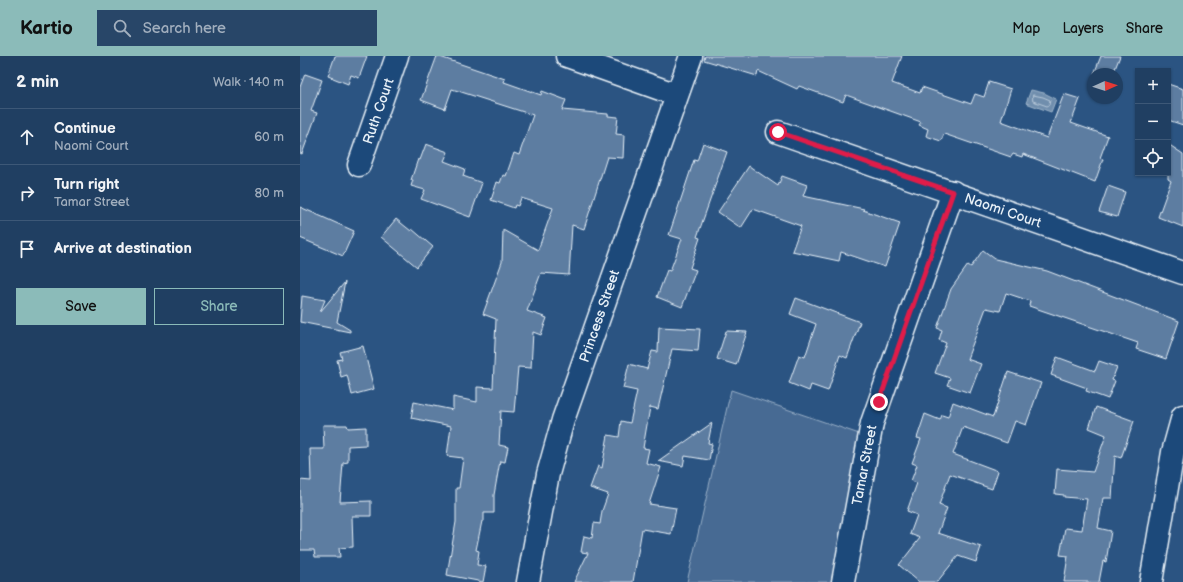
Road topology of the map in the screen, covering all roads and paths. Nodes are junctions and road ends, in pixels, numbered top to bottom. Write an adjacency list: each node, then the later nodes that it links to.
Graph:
1 (398, 56): 6 (street, Ruth Court)
2 (567, 56): 4 (street)
3 (691, 56): 4 (street, Princess Street)
4 (677, 94): 10 (street, Princess Street)
5 (778, 132): 7 (street, Naomi Court)
6 (359, 165)
7 (953, 192): 8 (street, Naomi Court); 11 (street, Tamar Street)
8 (1183, 273)
9 (1183, 416): 12 (street)
10 (528, 582)
11 (843, 582)
12 (1151, 582)

